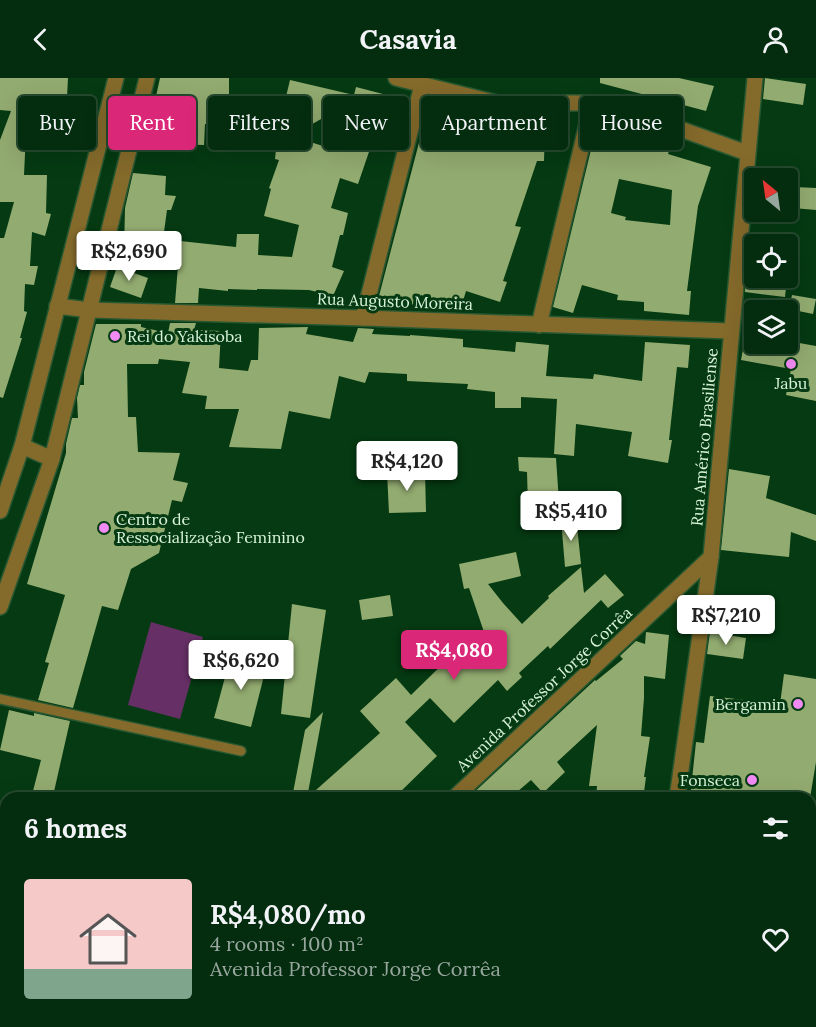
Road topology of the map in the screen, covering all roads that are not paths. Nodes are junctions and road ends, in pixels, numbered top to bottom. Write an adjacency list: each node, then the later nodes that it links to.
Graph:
1 (116, 78): 10 (street)
2 (147, 78): 11 (street)
3 (396, 78): 5 (street)
4 (755, 78): 9 (street, Rua Américo Brasiliense)
5 (422, 85): 6 (street); 12 (street)
6 (580, 103)
7 (683, 130): 9 (street)
8 (581, 150): 13 (street)
9 (747, 153): 14 (street, Rua Américo Brasiliense)
10 (57, 306): 11 (street, Rua Augusto Moreira); 15 (street)
11 (89, 310): 12 (street, Rua Augusto Moreira); 16 (street)
12 (363, 318): 13 (street, Rua Augusto Moreira)
13 (538, 325): 14 (street, Rua Augusto Moreira)
14 (731, 331): 18 (street, Rua Américo Brasiliense)
15 (22, 446): 16 (street); 17 (street)
16 (52, 459): 19 (street)
17 (0, 511)
18 (711, 557): 22 (street, Avenida Professor Jorge Corrêa); 23 (street, Rua Américo Brasiliense)
19 (0, 607)
20 (0, 699): 21 (lane)
21 (241, 751)
22 (460, 792)
23 (678, 792)

